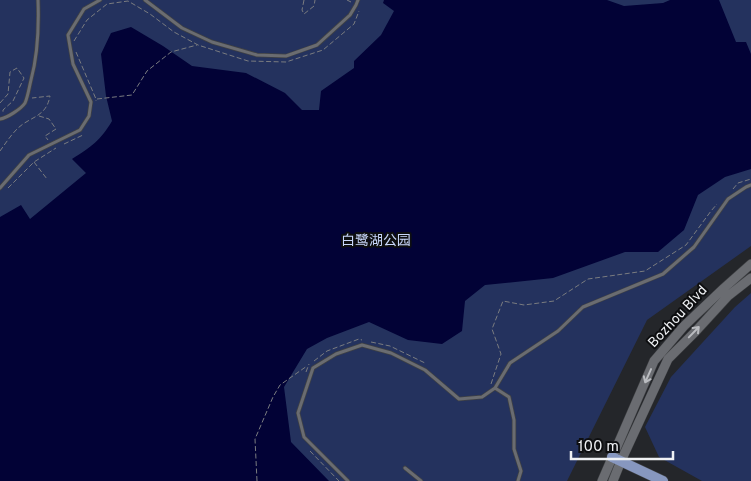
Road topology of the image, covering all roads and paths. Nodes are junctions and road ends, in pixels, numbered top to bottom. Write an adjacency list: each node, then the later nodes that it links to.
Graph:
1 (38, 0): 11 (lane)
2 (100, 0): 18 (lane)
3 (145, 0): 6 (lane)
4 (304, 0): 5 (path)
5 (315, 0)
6 (358, 0)
7 (360, 8): 9 (path)
8 (73, 43): 9 (path)
9 (198, 45): 12 (path)
10 (76, 51): 12 (path)
11 (26, 98): 15 (path); 16 (lane)
12 (96, 99): 14 (path)
13 (0, 104): 16 (path)
14 (94, 109)
15 (38, 116): 18 (path); 19 (path)
16 (1, 119)
17 (83, 135): 20 (path)
18 (50, 145): 24 (lane)
19 (0, 151)
20 (34, 162): 22 (path); 25 (path)
21 (751, 178): 26 (path)
22 (47, 179)
23 (751, 185): 33 (lane)
24 (0, 188)
25 (7, 189)
26 (731, 190)
27 (718, 204): 34 (path)
28 (751, 264): 36 (main road, Bozhou Blvd, one-way to 36)
29 (751, 278): 36 (main road, Bozhou Blvd, one-way to 29)
30 (424, 363): 31 (path)
31 (308, 366): 32 (path); 38 (path)
32 (305, 374)
33 (495, 388): 40 (lane); 42 (lane)
34 (489, 389)
35 (306, 446): 39 (path)
36 (616, 459): 43 (main road, Bozhou Blvd); 44 (main road, Bozhou Blvd); 45 (main road)
37 (405, 468): 41 (lane)
38 (258, 481)
39 (339, 481)
40 (348, 481)
41 (421, 481)
42 (518, 481)
43 (602, 481)
44 (613, 481)
45 (663, 481)

